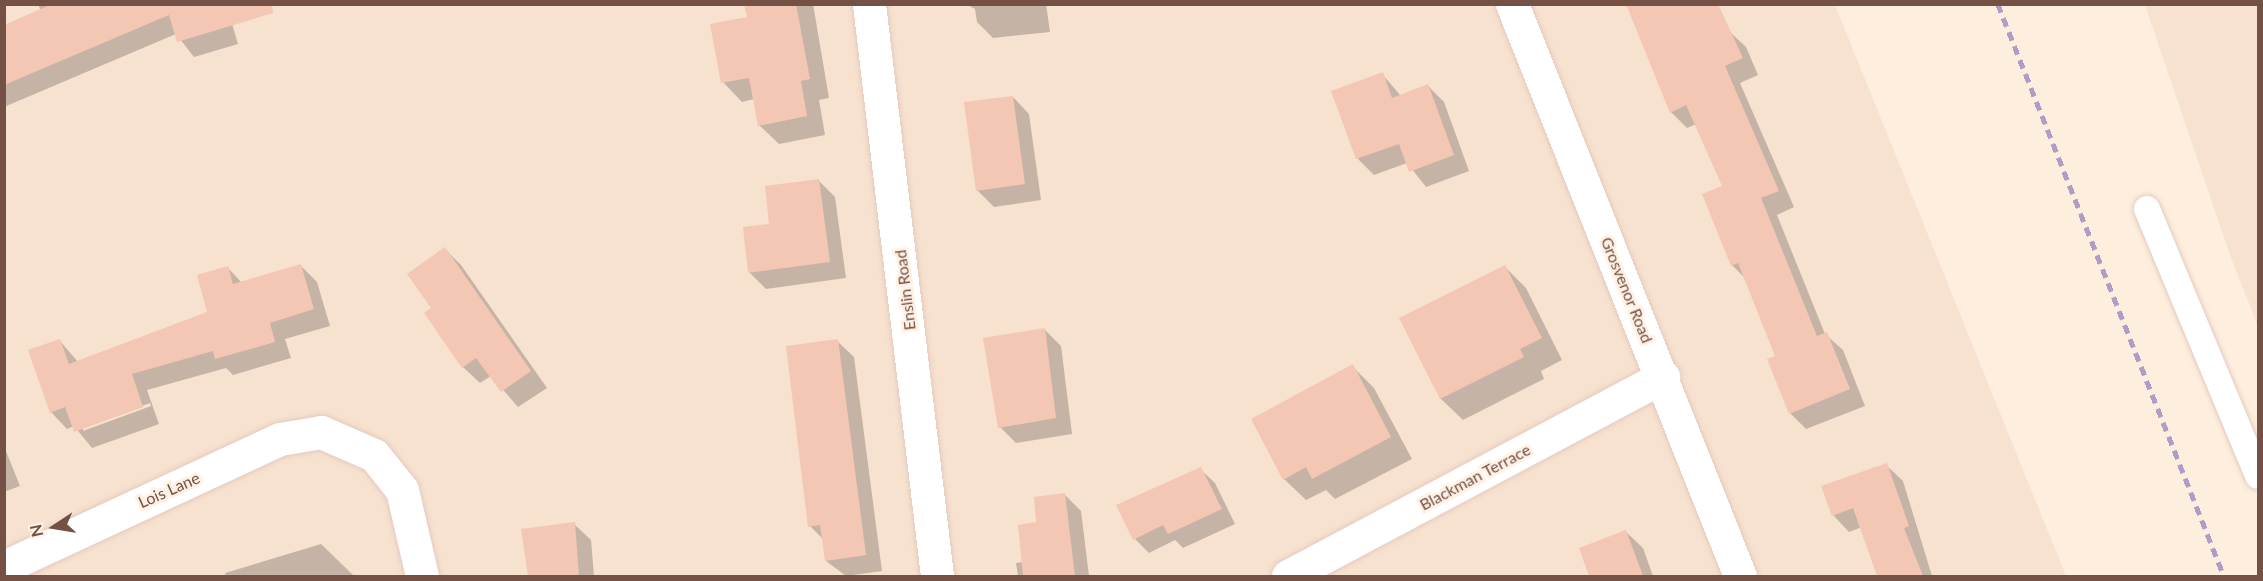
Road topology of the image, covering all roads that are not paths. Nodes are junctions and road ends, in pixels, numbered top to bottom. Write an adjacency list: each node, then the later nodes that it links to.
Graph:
1 (869, 4): 8 (street, Enslin Road)
2 (1512, 4): 4 (street, Grosvenor Road)
3 (2147, 209): 5 (lane)
4 (1663, 377): 9 (street, Blackman Terrace); 10 (street, Grosvenor Road)
5 (2259, 476)
6 (4, 567): 7 (street, Lois Lane)
7 (422, 576)
8 (937, 576)
9 (1288, 576)
10 (1740, 576)

